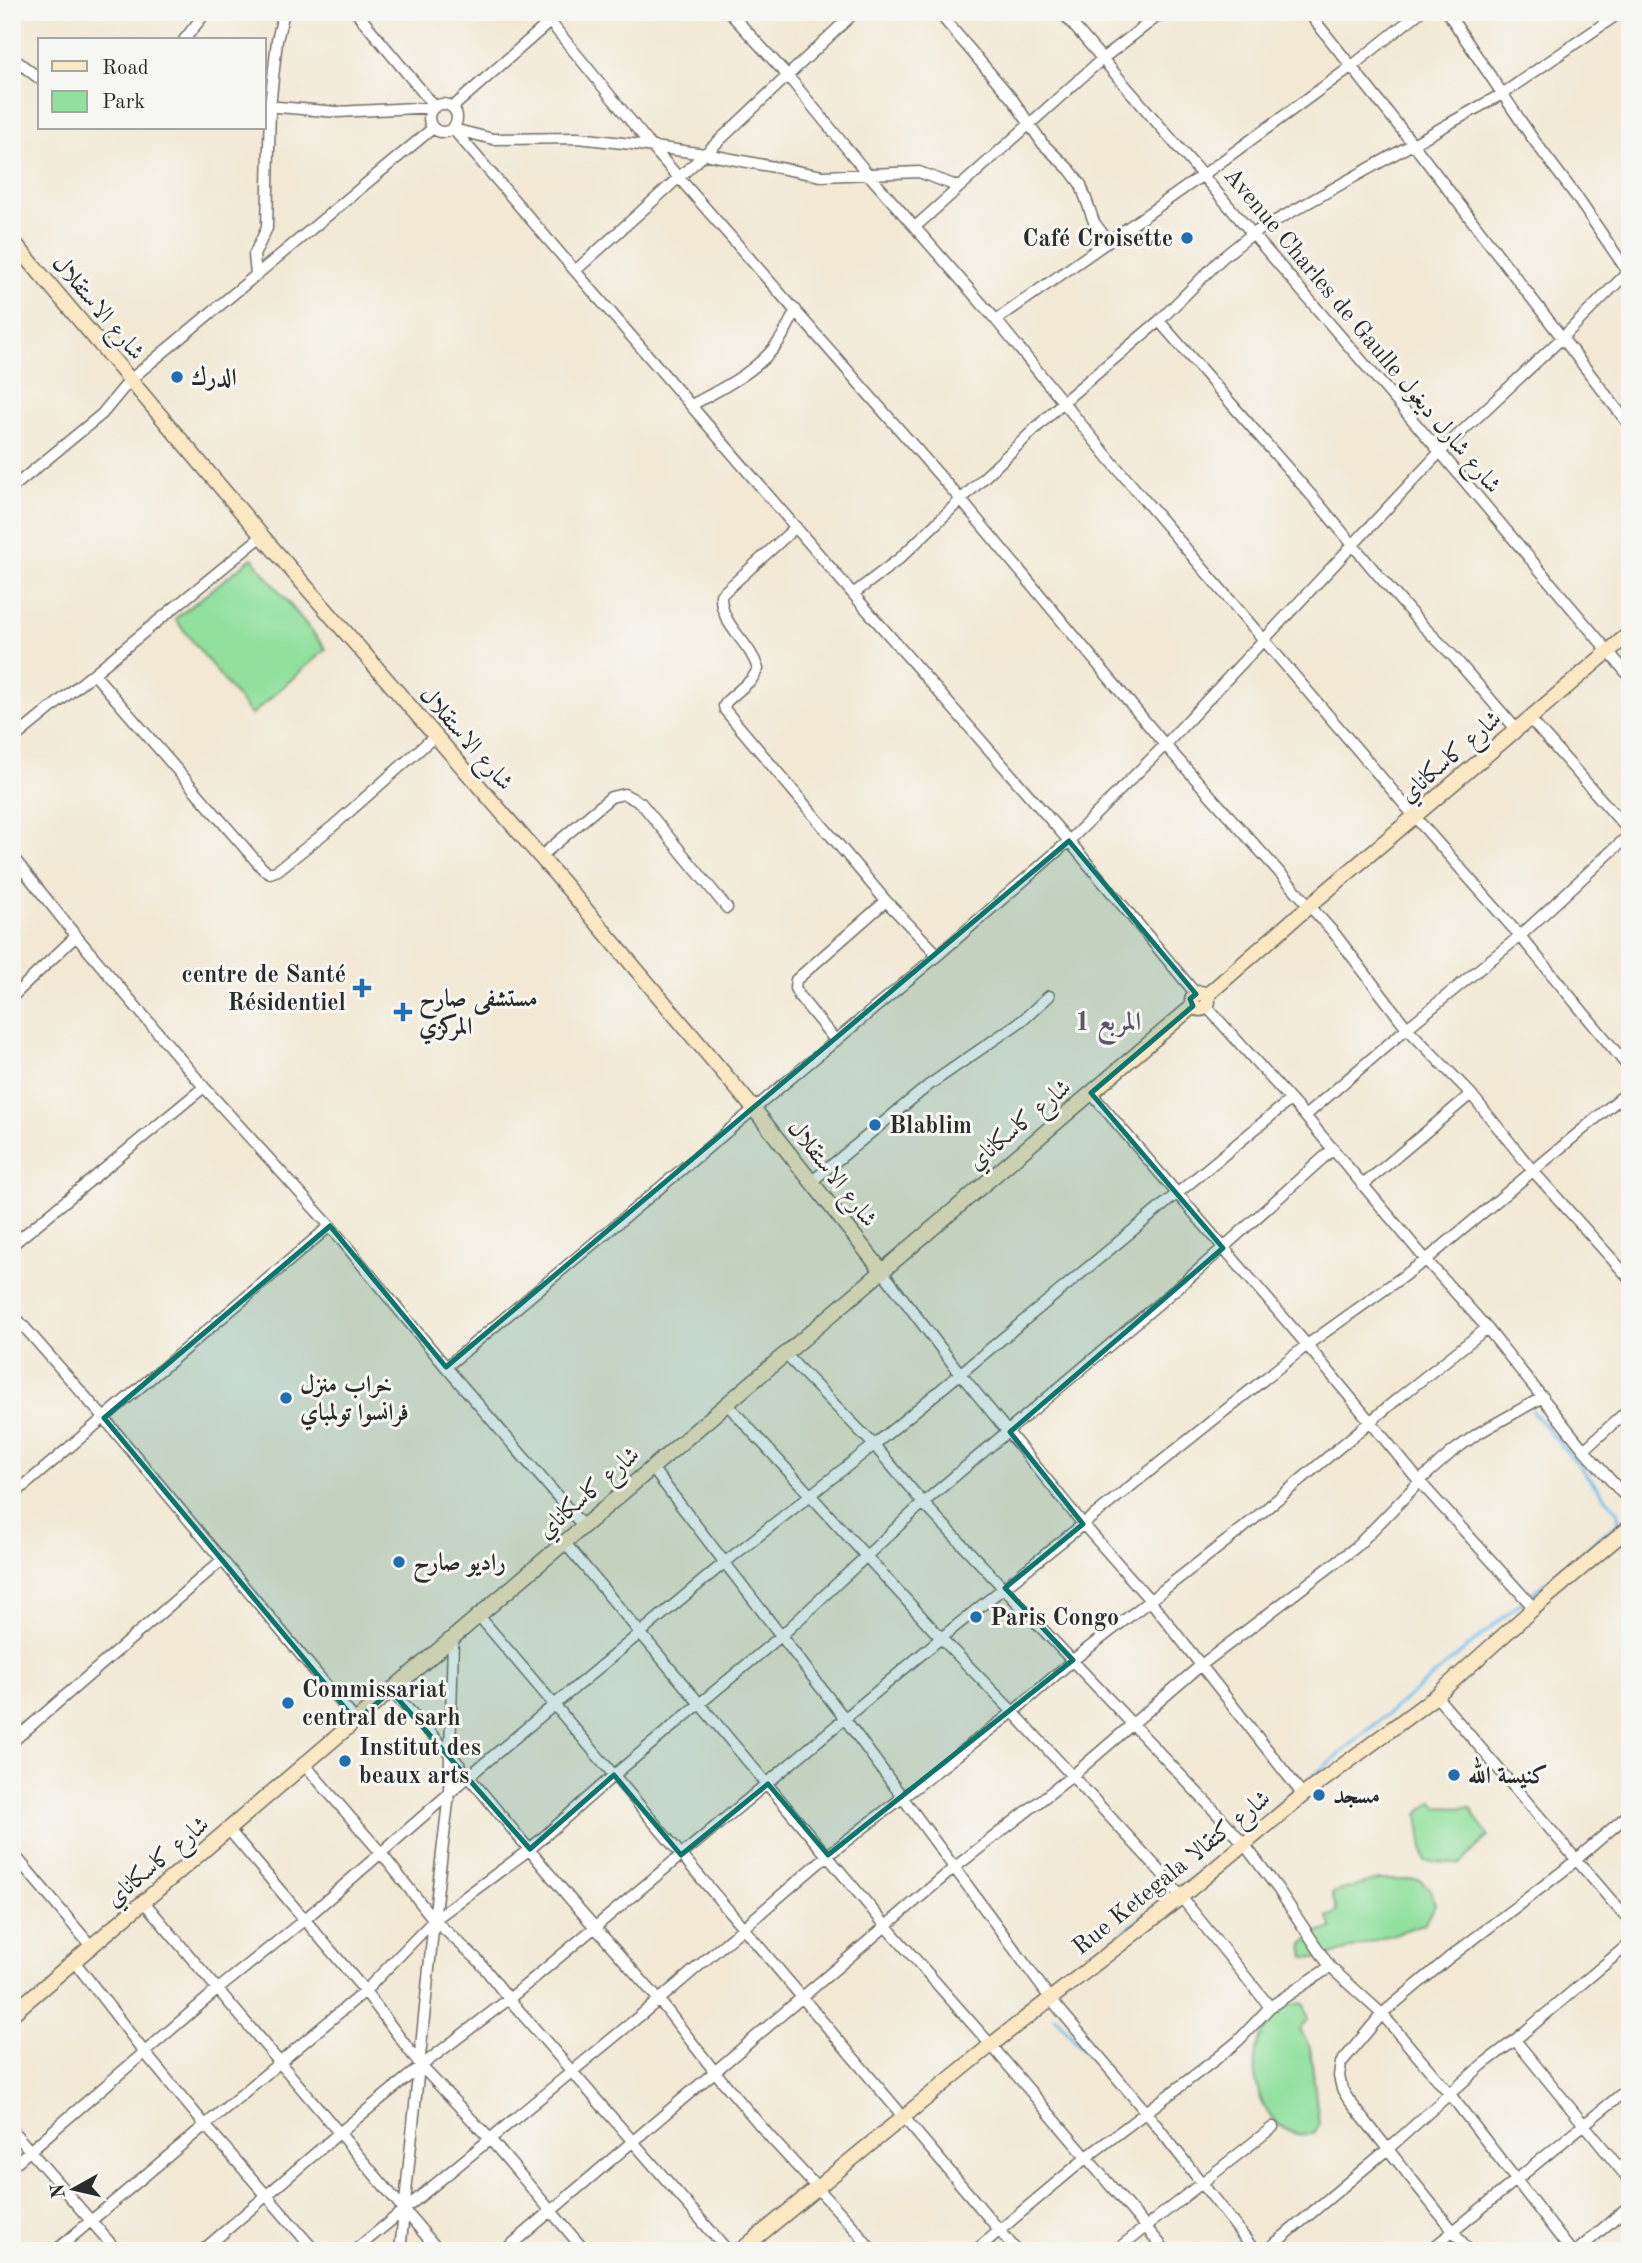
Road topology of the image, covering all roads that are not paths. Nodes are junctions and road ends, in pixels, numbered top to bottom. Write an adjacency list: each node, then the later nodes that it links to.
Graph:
1 (206, 12): 16 (street)
2 (284, 12): 23 (street)
3 (356, 12): 24 (street)
4 (542, 12): 15 (street)
5 (561, 12): 15 (street)
6 (729, 12): 20 (street)
7 (855, 12): 20 (street)
8 (938, 12): 26 (street)
9 (1062, 12): 17 (street, Avenue Charles de Gaulle شارع شارل ديغول)
10 (1163, 12): 17 (street)
11 (1308, 12): 19 (street)
12 (1420, 12): 19 (street)
13 (1447, 12): 22 (street)
14 (1621, 12): 22 (street)
15 (550, 22): 25 (street); 30 (street)
16 (186, 38)
17 (1102, 59): 26 (street); 33 (street, Avenue Charles de Gaulle شارع شارل ديغول)
18 (12, 61): 21 (street)
19 (1352, 66): 29 (street); 33 (street)
20 (787, 75): 31 (street); 32 (street)
21 (38, 77)
22 (1502, 93): 29 (street); 41 (street)
23 (267, 107): 24 (street); 42 (street)
24 (435, 107): 25 (street); 27 (street)
25 (453, 107): 28 (street)
26 (1029, 125): 35 (street); 39 (street)
27 (433, 128): 28 (street); 42 (street)
28 (453, 129): 30 (street); 40 (street)
29 (1413, 144): 37 (street); 46 (street)
30 (652, 147): 31 (street); 34 (street)
31 (705, 154): 32 (street); 34 (street)
32 (869, 175): 35 (street); 36 (street)
33 (1203, 176): 37 (street, Avenue Charles de Gaulle شارع شارل ديغول); 39 (street)
34 (679, 177): 40 (street); 43 (street)
35 (959, 187): 36 (street)
36 (915, 227): 44 (street)
37 (1252, 234): 45 (street); 51 (street, Avenue Charles de Gaulle شارع شارل ديغول)
38 (12, 240): 47 (street, شارع الاستقلال)
39 (1108, 241): 44 (street)
40 (575, 271): 49 (street)
41 (1629, 273): 46 (street)
42 (256, 275): 47 (street)
43 (796, 310): 49 (street); 53 (street)
44 (996, 320): 48 (street)
45 (1159, 321): 48 (street); 56 (street)
46 (1562, 338): 50 (street); 51 (street)
47 (131, 379): 52 (street); 55 (street, شارع الاستقلال)
48 (1063, 402): 53 (street); 59 (street)
49 (692, 405): 54 (street)
50 (1630, 426)
51 (1440, 452): 56 (street); 60 (street, Avenue Charles de Gaulle شارع شارل ديغول)
52 (12, 488)
53 (961, 500): 57 (street); 67 (street)
54 (796, 527): 57 (street); 73 (street)
55 (262, 536): 61 (street); 65 (street, شارع الاستقلال)
56 (1353, 545): 59 (street); 64 (street)
57 (853, 594): 70 (street)
58 (1630, 633): 60 (street, شارع كاسكاناي)
59 (1265, 640): 67 (street); 68 (street)
60 (1608, 652): 62 (street, Avenue Charles de Gaulle شارع شارل ديغول); 63 (street, شارع كاسكاناي)
61 (94, 674): 65 (street); 66 (street)
62 (1630, 677)
63 (1529, 718): 64 (street, شارع كاسكاناي); 69 (street)
64 (1516, 729): 68 (street, شارع كاسكاناي)
65 (435, 736): 72 (street, شارع الاستقلال)
66 (12, 740)
67 (1165, 745): 70 (street); 74 (street)
68 (1415, 817): 74 (street, شارع كاسكاناي); 77 (street)
69 (1630, 833): 77 (street)
70 (1069, 841): 78 (street); 81 (street)
71 (12, 856): 76 (street)
72 (540, 857): 75 (street); 90 (street, شارع الاستقلال)
73 (886, 901): 78 (street); 83 (street)
74 (1309, 906): 81 (street, شارع كاسكاناي); 82 (street)
75 (727, 908)
76 (76, 936): 80 (street); 85 (street)
77 (1520, 936): 82 (street); 84 (street)
78 (938, 955): 83 (street)
79 (1049, 996): 94 (street)
80 (12, 998)
81 (1201, 1001): 87 (street, شارع كاسكاناي); 89 (street)
82 (1407, 1028): 88 (street); 91 (street)
83 (836, 1041): 90 (street)
84 (1630, 1069)
85 (204, 1087): 97 (street); 98 (street)
86 (1630, 1090): 93 (street)
87 (1091, 1093): 96 (street); 101 (street, شارع كاسكاناي)
88 (1471, 1094): 93 (street); 95 (street)
89 (1290, 1100): 91 (street); 96 (street)
90 (754, 1110): 94 (street, شارع الاستقلال); 107 (street)
91 (1305, 1116): 92 (street)
92 (1332, 1150): 95 (street); 99 (street)
93 (1533, 1171): 100 (street); 102 (street)
94 (811, 1182): 101 (street, شارع الاستقلال)
95 (1363, 1185): 100 (street)
96 (1176, 1194): 99 (street); 108 (street)
97 (330, 1226): 107 (street); 112 (street)
98 (12, 1245)
99 (1223, 1248): 105 (street); 114 (street)
100 (1426, 1260): 104 (street); 105 (street)
101 (882, 1271): 106 (street, شارع كاسكاناي); 108 (street)
102 (1630, 1279)
103 (12, 1313): 112 (street)
104 (1487, 1328): 109 (street); 113 (street)
105 (1307, 1345): 113 (street); 123 (street)
106 (785, 1354): 110 (street, شارع كاسكاناي); 115 (street)
107 (446, 1367): 124 (street)
108 (960, 1372): 114 (street); 115 (street)
109 (1543, 1397): 116 (street); 118 (street)
110 (726, 1403): 117 (street, شارع كاسكاناي); 120 (street)
111 (1630, 1408): 116 (street)
112 (104, 1418): 119 (street); 128 (street)
113 (1370, 1421): 118 (street); 131 (street)
114 (1010, 1432): 122 (street); 123 (street)
115 (874, 1445): 120 (street); 122 (street)
116 (1584, 1450): 121 (street)
117 (652, 1468): 124 (street, شارع كاسكاناي); 129 (street)
118 (1420, 1482): 132 (street); 139 (street)
119 (12, 1496)
120 (809, 1496): 127 (street); 129 (street)
121 (1630, 1502)
122 (923, 1503): 127 (street); 130 (street)
123 (1083, 1524): 130 (street); 131 (street)
124 (583, 1526): 126 (street, شارع كاسكاناي)
125 (1630, 1527): 132 (street, Rue Ketegala شارع كتقالا)
126 (564, 1542): 133 (street, شارع كاسكاناي); 134 (street)
127 (866, 1555): 135 (street); 136 (street)
128 (222, 1560): 146 (street); 148 (street)
129 (724, 1563): 134 (street); 135 (street)
130 (1004, 1588): 136 (street); 138 (street)
131 (1149, 1599): 138 (street); 139 (street)
132 (1534, 1608): 141 (street, Rue Ketegala شارع كتقالا)
133 (479, 1616): 137 (street, شارع كاسكاناي); 143 (street)
134 (640, 1634): 142 (street); 143 (street)
135 (781, 1636): 142 (street); 145 (street)
136 (941, 1638): 144 (street); 145 (street)
137 (453, 1639): 140 (street, شارع كاسكاناي); 149 (street)
138 (1073, 1660): 144 (street); 147 (street)
139 (1200, 1666): 147 (street); 156 (street)
140 (391, 1690): 146 (street, شارع كاسكاناي); 149 (street)
141 (1436, 1696): 156 (street, Rue Ketegala شارع كتقالا); 166 (street)
142 (701, 1704): 151 (street); 154 (street)
143 (555, 1705): 151 (street); 153 (street)
144 (1013, 1712): 152 (street); 157 (street)
145 (845, 1719): 154 (street); 157 (street)
146 (356, 1721): 150 (street, شارع كاسكاناي)
147 (1132, 1725): 152 (street); 160 (street)
148 (12, 1742)
149 (451, 1755): 153 (street); 155 (street)
150 (305, 1765): 159 (street, شارع كاسكاناي); 163 (street)
151 (614, 1776): 161 (street); 164 (street)
152 (1072, 1776): 167 (street); 168 (street)
153 (468, 1777): 155 (street); 161 (street)
154 (768, 1784): 164 (street); 165 (street)
155 (450, 1794): 163 (street); 172 (street)
156 (1303, 1795): 160 (street, Rue Ketegala شارع كتقالا)
157 (902, 1797): 165 (street); 167 (street)
158 (1630, 1813): 166 (street)
159 (229, 1830): 169 (street, شارع كاسكاناي); 171 (street)
160 (1244, 1844): 168 (street, Rue Ketegala شارع كتقالا); 179 (street)
161 (530, 1849): 172 (street); 174 (street)
162 (12, 1852): 177 (street)
163 (381, 1853): 171 (street); 172 (street)
164 (681, 1854): 174 (street); 175 (street)
165 (828, 1855): 173 (street); 175 (street)
166 (1577, 1860): 170 (street); 188 (street)
167 (954, 1868): 173 (street); 183 (street)
168 (1181, 1897): 183 (street, Rue Ketegala شارع كتقالا); 186 (street)
169 (144, 1902): 177 (street, شارع كاسكاناي); 180 (street)
170 (1630, 1918)
171 (304, 1920): 180 (street); 181 (street)
172 (434, 1920): 181 (street); 184 (street); 193 (street)
173 (886, 1926): 182 (street); 190 (street)
174 (596, 1927): 184 (street); 185 (street)
175 (743, 1927): 182 (street); 185 (street)
176 (1630, 1943): 189 (street)
177 (92, 1946): 178 (street, شارع كاسكاناي)
178 (74, 1961): 187 (street, شارع كاسكاناي); 191 (street)
179 (1330, 1967): 186 (street); 188 (street)
180 (217, 1990): 191 (street); 192 (street)
181 (365, 1991): 192 (street); 193 (street)
182 (801, 1997): 195 (street); 199 (street)
183 (1050, 1998): 190 (street, Rue Ketegala شارع كتقالا); 198 (street)
184 (509, 1999): 193 (street); 194 (street)
185 (659, 2000): 194 (street); 195 (street)
186 (1270, 2007): 198 (street)
187 (12, 2014)
188 (1382, 2014): 197 (street); 207 (street)
189 (1515, 2040): 197 (street); 200 (street)
190 (991, 2045): 199 (street, Rue Ketegala شارع كتقالا); 209 (street)
191 (145, 2053): 201 (street); 208 (street)
192 (280, 2062): 201 (street); 204 (street)
193 (421, 2066): 204 (street); 205 (street); 218 (street)
194 (573, 2071): 205 (street); 206 (street)
195 (715, 2072): 206 (street); 214 (street)
196 (1630, 2087): 200 (street)
197 (1449, 2093): 207 (street); 211 (street)
198 (1146, 2112): 209 (street); 213 (street)
199 (903, 2118): 214 (street, Rue Ketegala شارع كتقالا); 221 (street)
200 (1585, 2124): 211 (street); 212 (street)
201 (205, 2125): 215 (street); 219 (street)
202 (1273, 2127): 213 (street)
203 (12, 2130): 208 (street)
204 (339, 2133): 215 (street); 218 (street)
205 (489, 2138): 217 (street); 218 (street)
206 (633, 2140): 217 (street); 232 (street)
207 (1389, 2148): 222 (street); 240 (street)
208 (30, 2151): 210 (street); 219 (street)
209 (1087, 2157): 220 (street); 221 (street)
210 (12, 2166)
211 (1517, 2179): 222 (street); 243 (street)
212 (1630, 2181)
213 (1202, 2182): 220 (street); 239 (street)
214 (816, 2189): 233 (street, Rue Ketegala شارع كتقالا); 234 (street)
215 (267, 2194): 225 (street); 226 (street)
216 (1630, 2205): 244 (street)
217 (551, 2209): 230 (street); 231 (street)
218 (405, 2210): 227 (street); 228 (street); 229 (street)
219 (90, 2221): 223 (street); 224 (street)
220 (1145, 2226): 237 (street); 238 (street)
221 (1000, 2230): 235 (street); 236 (street)
222 (1453, 2231): 241 (street); 242 (street)
223 (55, 2251)
224 (117, 2251)
225 (202, 2251)
226 (315, 2251)
227 (354, 2251)
228 (400, 2251)
229 (439, 2251)
230 (504, 2251)
231 (585, 2251)
232 (728, 2251)
233 (740, 2251)
234 (872, 2251)
235 (975, 2251)
236 (1017, 2251)
237 (1115, 2251)
238 (1166, 2251)
239 (1255, 2251)
240 (1266, 2251)
241 (1429, 2251)
242 (1469, 2251)
243 (1571, 2251)
244 (1577, 2251)

